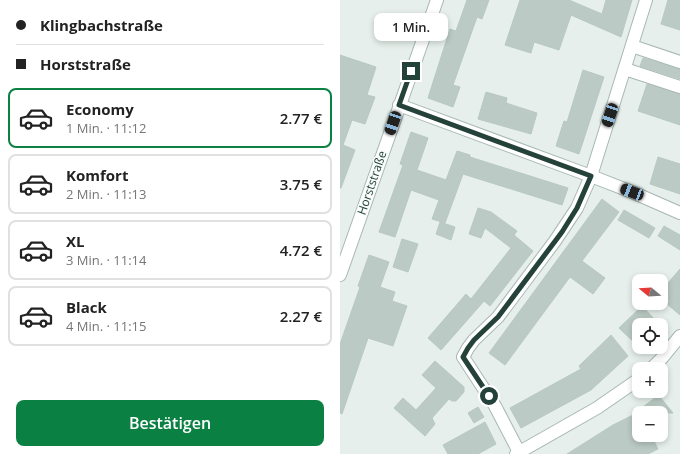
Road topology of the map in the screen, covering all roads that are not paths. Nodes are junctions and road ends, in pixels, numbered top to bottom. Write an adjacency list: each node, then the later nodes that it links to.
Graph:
1 (436, 0): 7 (street, Horststraße)
2 (646, 0): 3 (street)
3 (632, 46): 4 (street); 5 (street)
4 (680, 62)
5 (625, 69): 6 (street); 8 (street)
6 (680, 88)
7 (399, 105): 8 (street); 10 (street, Horststraße)
8 (591, 176): 9 (street); 14 (street)
9 (680, 213)
10 (340, 275)
11 (680, 336): 12 (street)
12 (658, 362)
13 (632, 384): 14 (street)
14 (518, 453)

